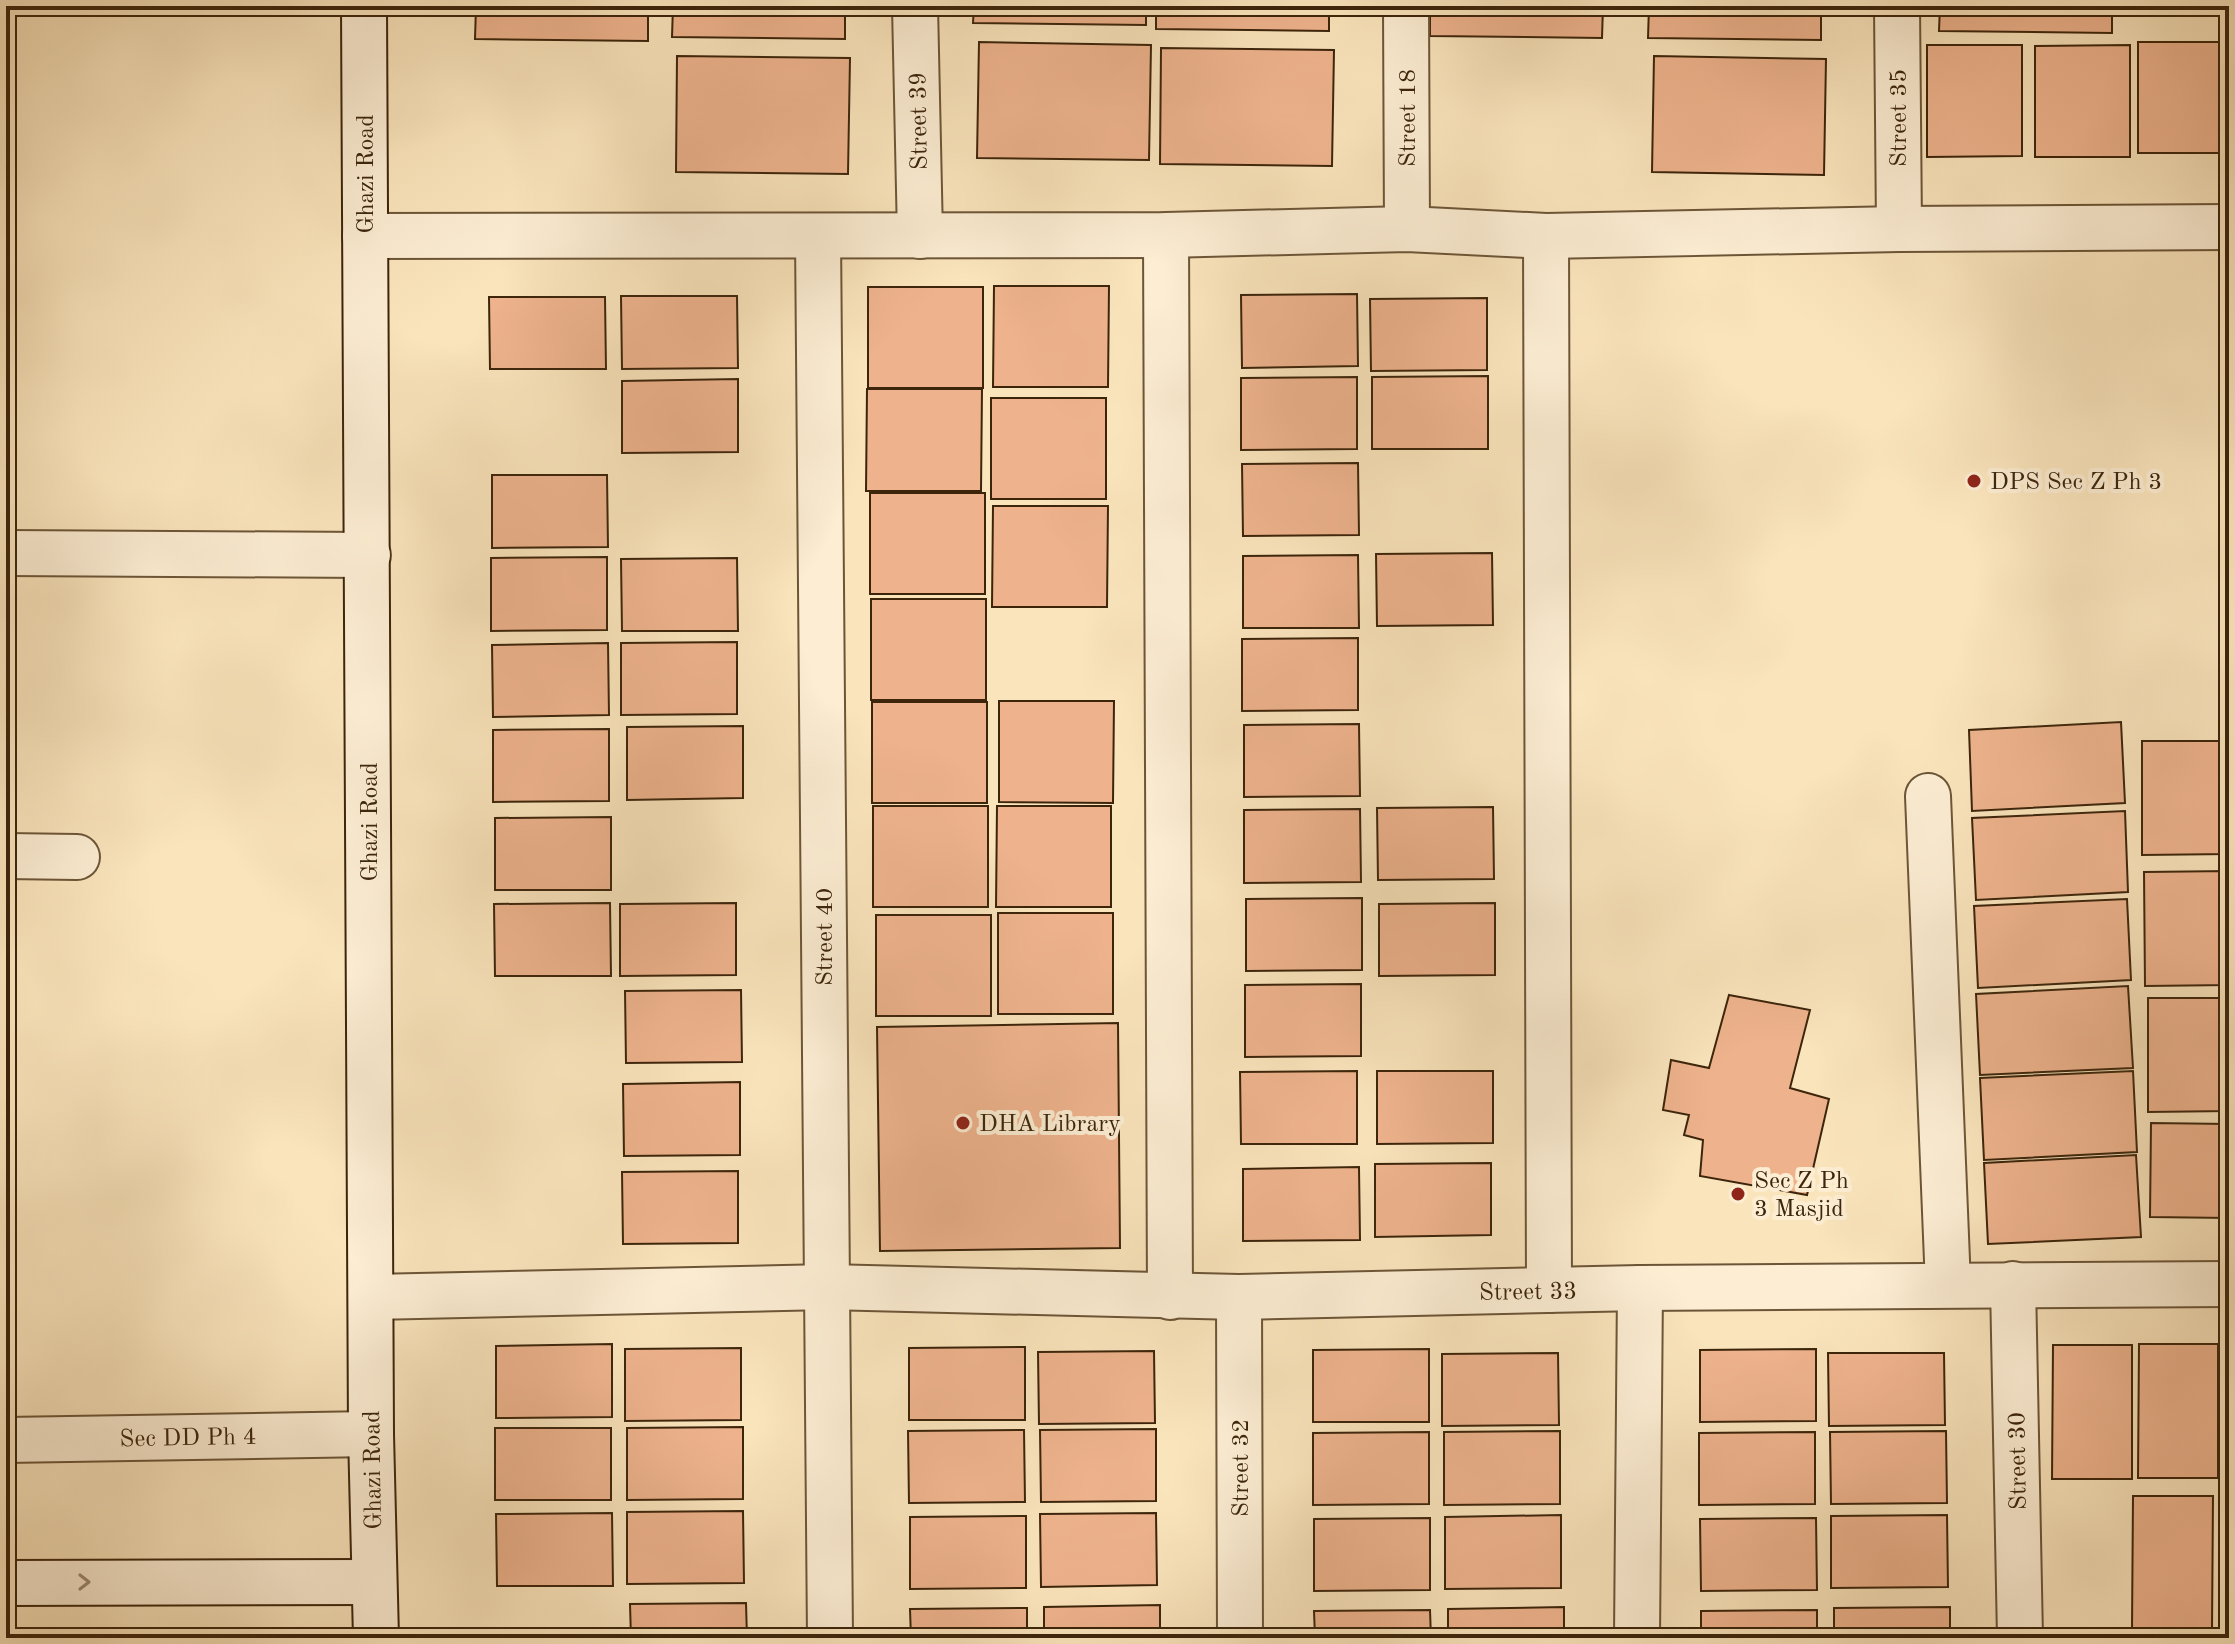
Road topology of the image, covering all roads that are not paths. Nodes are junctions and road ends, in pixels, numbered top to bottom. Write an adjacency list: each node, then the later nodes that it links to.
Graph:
1 (364, 6): 9 (street, Ghazi Road)
2 (915, 6): 11 (street, Street 39)
3 (1406, 6): 6 (street, Street 18)
4 (1897, 6): 7 (street, Street 35)
5 (2229, 227): 7 (street)
6 (1407, 229): 8 (street); 12 (street)
7 (1899, 229): 12 (street)
8 (1166, 235): 11 (street); 25 (street)
9 (365, 236): 10 (street); 14 (street, Ghazi Road)
10 (818, 236): 11 (street); 21 (street, Street 40)
11 (920, 236)
12 (1546, 236): 23 (street)
13 (6, 553): 14 (street)
14 (368, 555): 24 (street, Ghazi Road)
15 (1928, 796): 20 (street)
16 (6, 856): 17 (street)
17 (77, 857)
18 (2013, 1284): 19 (street, Street 33); 20 (street, Street 33); 35 (street, Street 30)
19 (2229, 1284)
20 (1948, 1285): 22 (street, Street 33)
21 (827, 1287): 24 (street, Street 33); 25 (street, Street 33); 32 (street, Street 40)
22 (1640, 1288): 23 (street, Street 33); 34 (street)
23 (1549, 1290): 26 (street, Street 33)
24 (372, 1297): 27 (street, Ghazi Road)
25 (1170, 1297): 26 (street, Street 33)
26 (1239, 1297): 33 (street, Street 32)
27 (371, 1434): 28 (street, Sec DD Ph 4); 29 (street, Ghazi Road)
28 (6, 1440)
29 (374, 1582): 30 (street, one-way to 29); 31 (street, Ghazi Road)
30 (6, 1583)
31 (376, 1638)
32 (830, 1638)
33 (1240, 1638)
34 (1637, 1638)
35 (2020, 1638)

